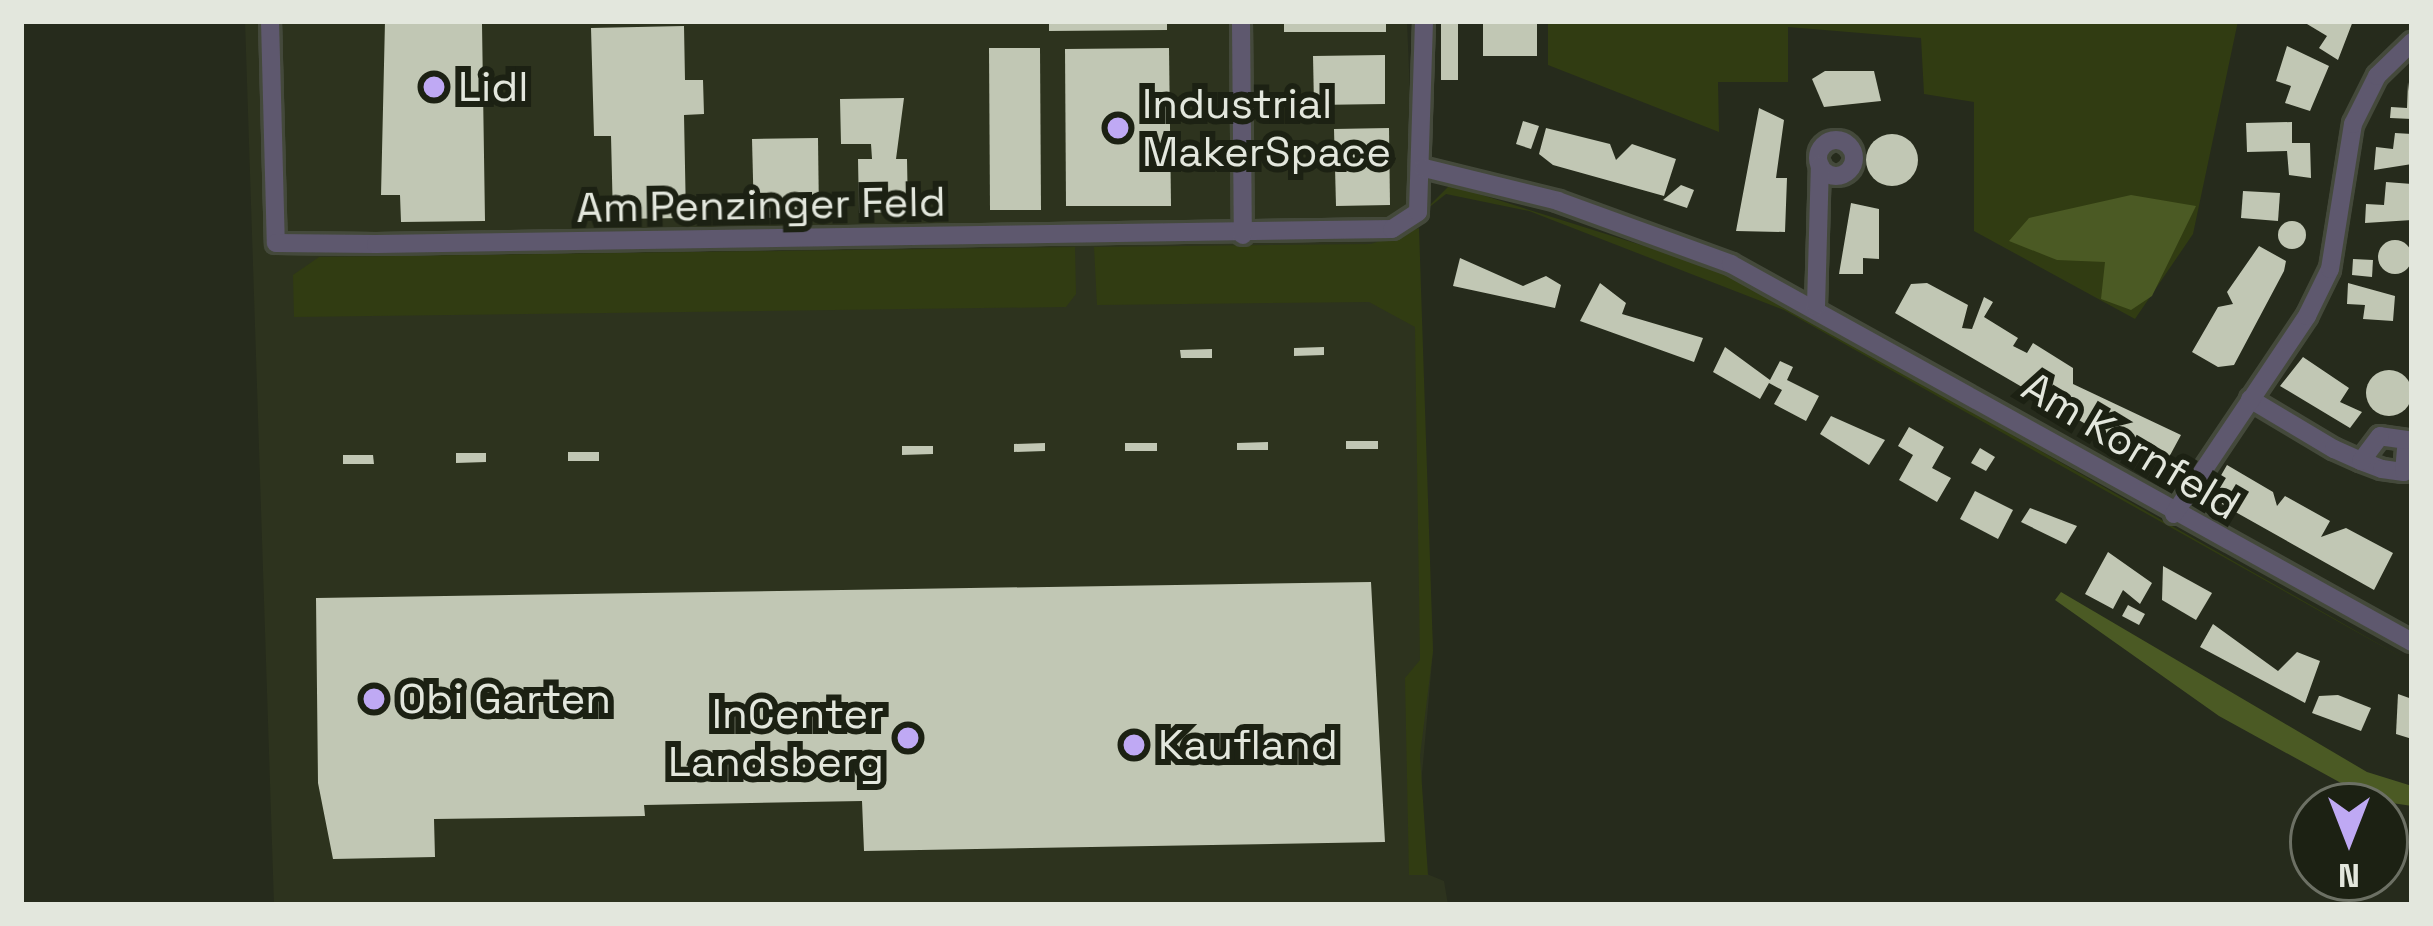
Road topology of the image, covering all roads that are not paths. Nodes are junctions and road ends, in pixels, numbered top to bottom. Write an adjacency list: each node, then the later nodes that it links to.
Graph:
1 (270, 21): 7 (street, Am Penzinger Feld)
2 (1241, 21): 7 (street)
3 (1424, 21): 6 (street)
4 (2412, 42): 9 (street)
5 (1820, 165): 8 (street)
6 (1424, 168): 7 (street, Am Penzinger Feld); 8 (street, Am Kornfeld)
7 (1243, 235)
8 (1816, 306): 11 (street, Am Kornfeld)
9 (2250, 399): 10 (street); 11 (street)
10 (2361, 461)
11 (2174, 514): 12 (street, Am Kornfeld)
12 (2412, 643)

